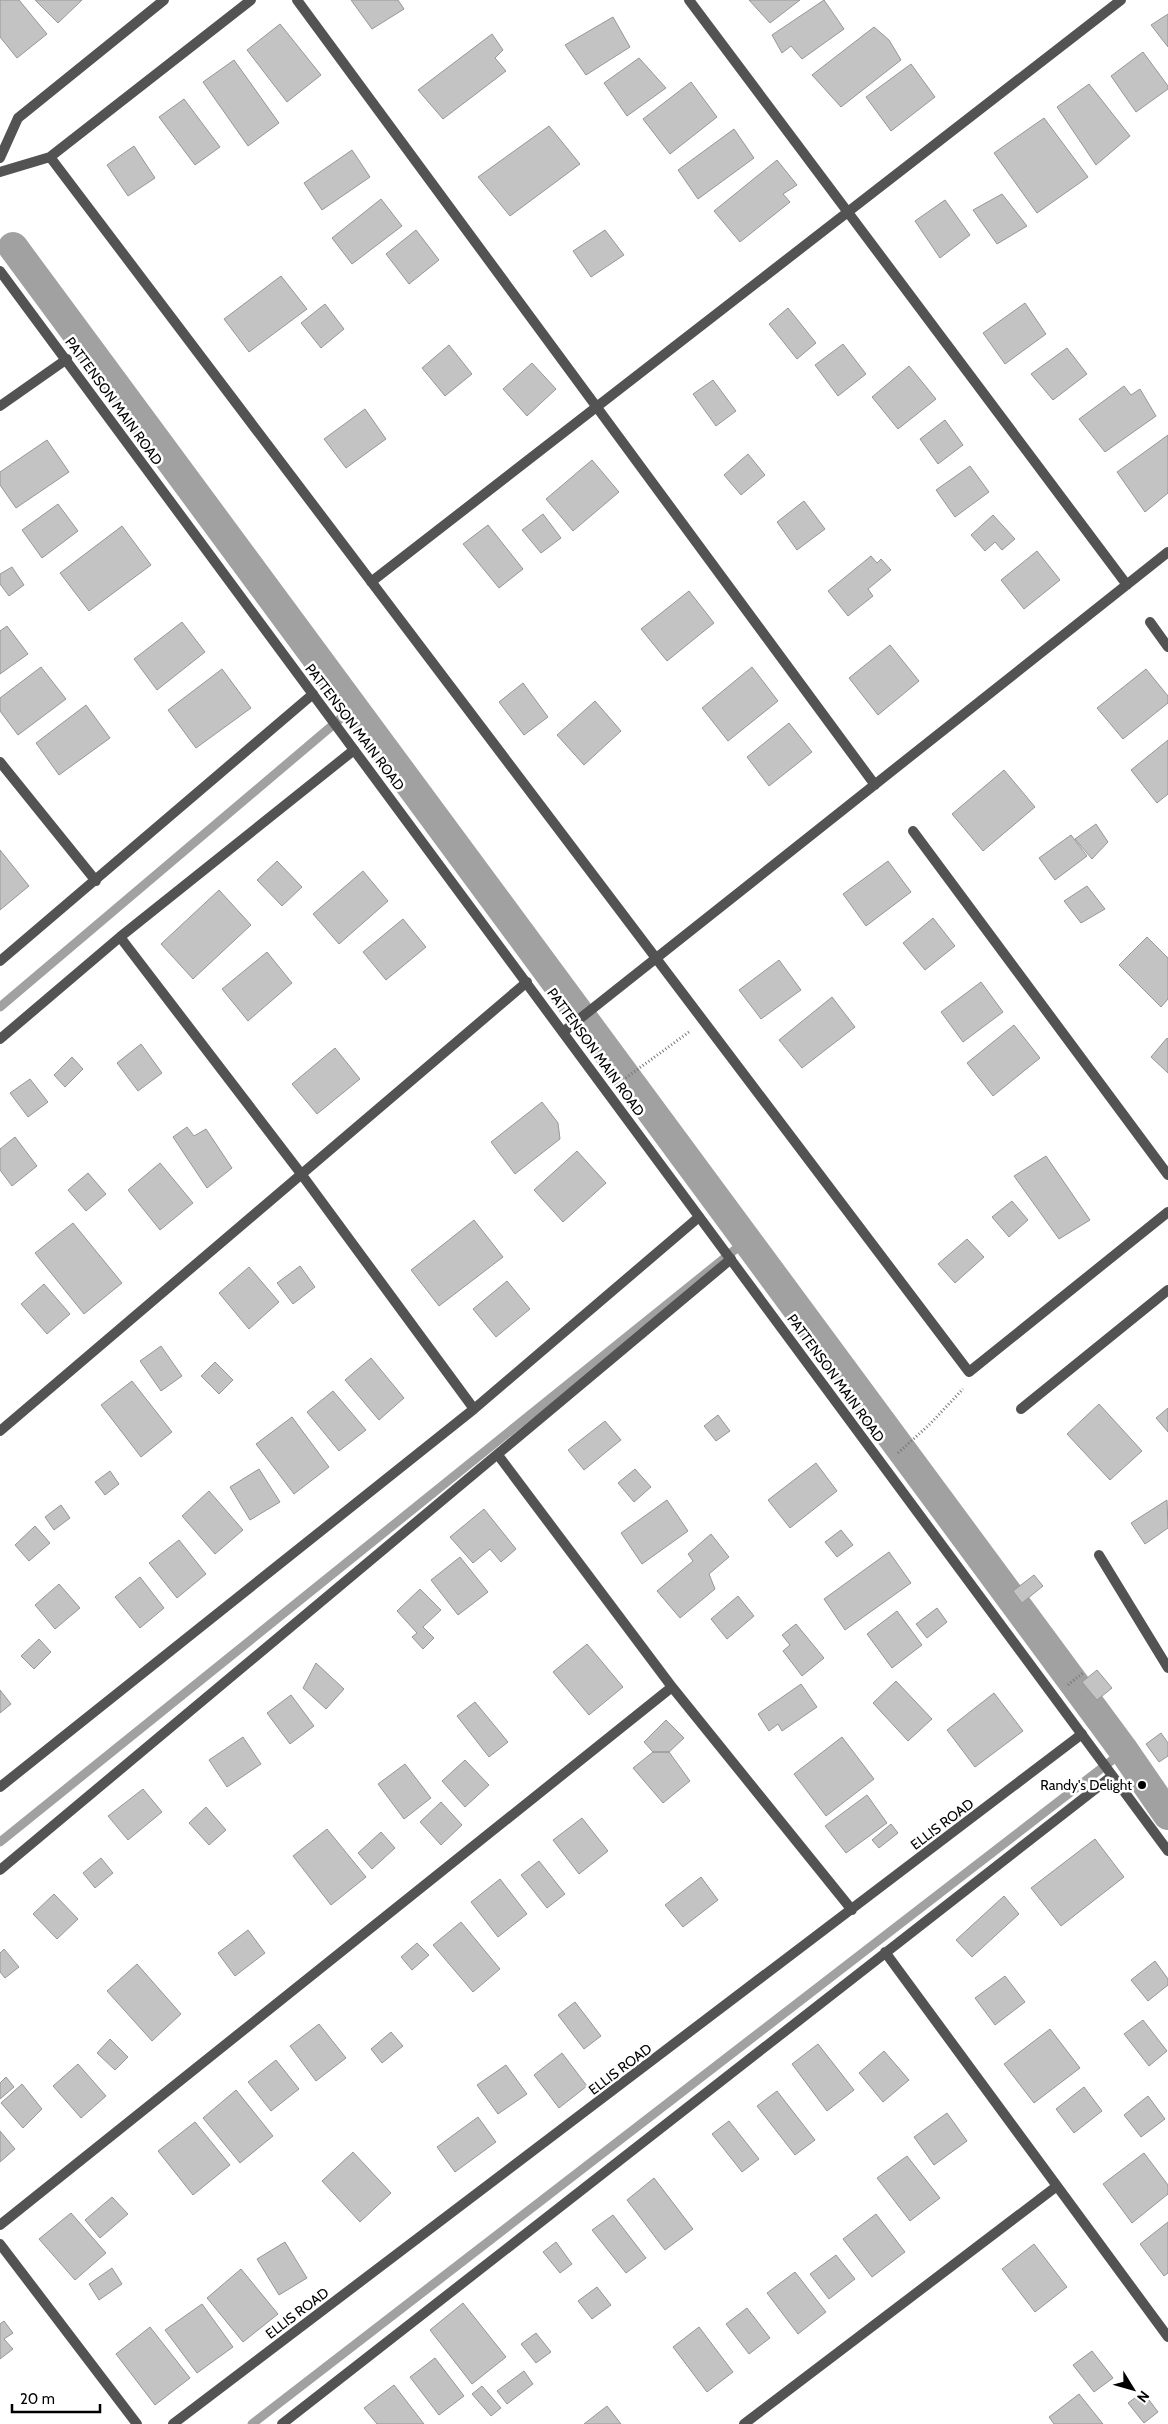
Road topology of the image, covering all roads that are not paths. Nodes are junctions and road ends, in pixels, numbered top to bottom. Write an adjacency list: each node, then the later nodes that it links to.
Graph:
1 (164, 0): 7 (street)
2 (251, 0): 6 (street)
3 (297, 0): 13 (street)
4 (689, 0): 9 (street)
5 (1121, 0): 9 (street)
6 (50, 157): 8 (street); 15 (street)
7 (0, 158)
8 (0, 172)
9 (848, 212): 13 (street); 16 (street)
10 (0, 271): 11 (street, PATTENSON MAIN ROAD)
11 (67, 359): 12 (street); 19 (street, PATTENSON MAIN ROAD)
12 (0, 406)
13 (596, 407): 15 (street); 22 (street)
14 (1168, 552): 16 (street)
15 (372, 582): 26 (street)
16 (1127, 585): 22 (street)
17 (1150, 622): 18 (street)
18 (1168, 646)
19 (313, 694): 20 (street, PATTENSON MAIN ROAD); 24 (street)
20 (354, 750): 25 (street); 28 (street, PATTENSON MAIN ROAD)
21 (0, 762): 24 (street)
22 (875, 785): 26 (street)
23 (913, 831): 31 (street)
24 (96, 881): 27 (street)
25 (120, 937): 30 (street); 32 (street)
26 (657, 960): 29 (street); 33 (street)
27 (0, 961)
28 (527, 982): 29 (street, PATTENSON MAIN ROAD); 32 (street)
29 (563, 1032): 34 (street, PATTENSON MAIN ROAD)
30 (0, 1038)
31 (1168, 1174)
32 (302, 1175): 37 (street); 39 (street)
33 (1168, 1212)
34 (699, 1217): 35 (street, PATTENSON MAIN ROAD); 37 (street)
35 (731, 1259): 40 (street); 44 (street, PATTENSON MAIN ROAD)
36 (1168, 1290): 38 (street)
37 (474, 1408): 46 (street)
38 (1021, 1409)
39 (0, 1431)
40 (498, 1455): 43 (street); 48 (street)
41 (1099, 1555): 42 (street)
42 (1168, 1668)
43 (672, 1687): 49 (street); 52 (street)
44 (1082, 1734): 45 (street, PATTENSON MAIN ROAD); 49 (street, ELLIS ROAD)
45 (1112, 1776): 47 (street, PATTENSON MAIN ROAD); 50 (street)
46 (0, 1787)
47 (1168, 1851)
48 (0, 1870)
49 (852, 1910): 56 (street, ELLIS ROAD)
50 (885, 1952): 51 (street); 57 (street)
51 (1057, 2186): 54 (street); 58 (street)
52 (0, 2225)
53 (0, 2244): 55 (street)
54 (1168, 2337)
55 (137, 2424)
56 (173, 2424)
57 (282, 2424)
58 (744, 2424)

